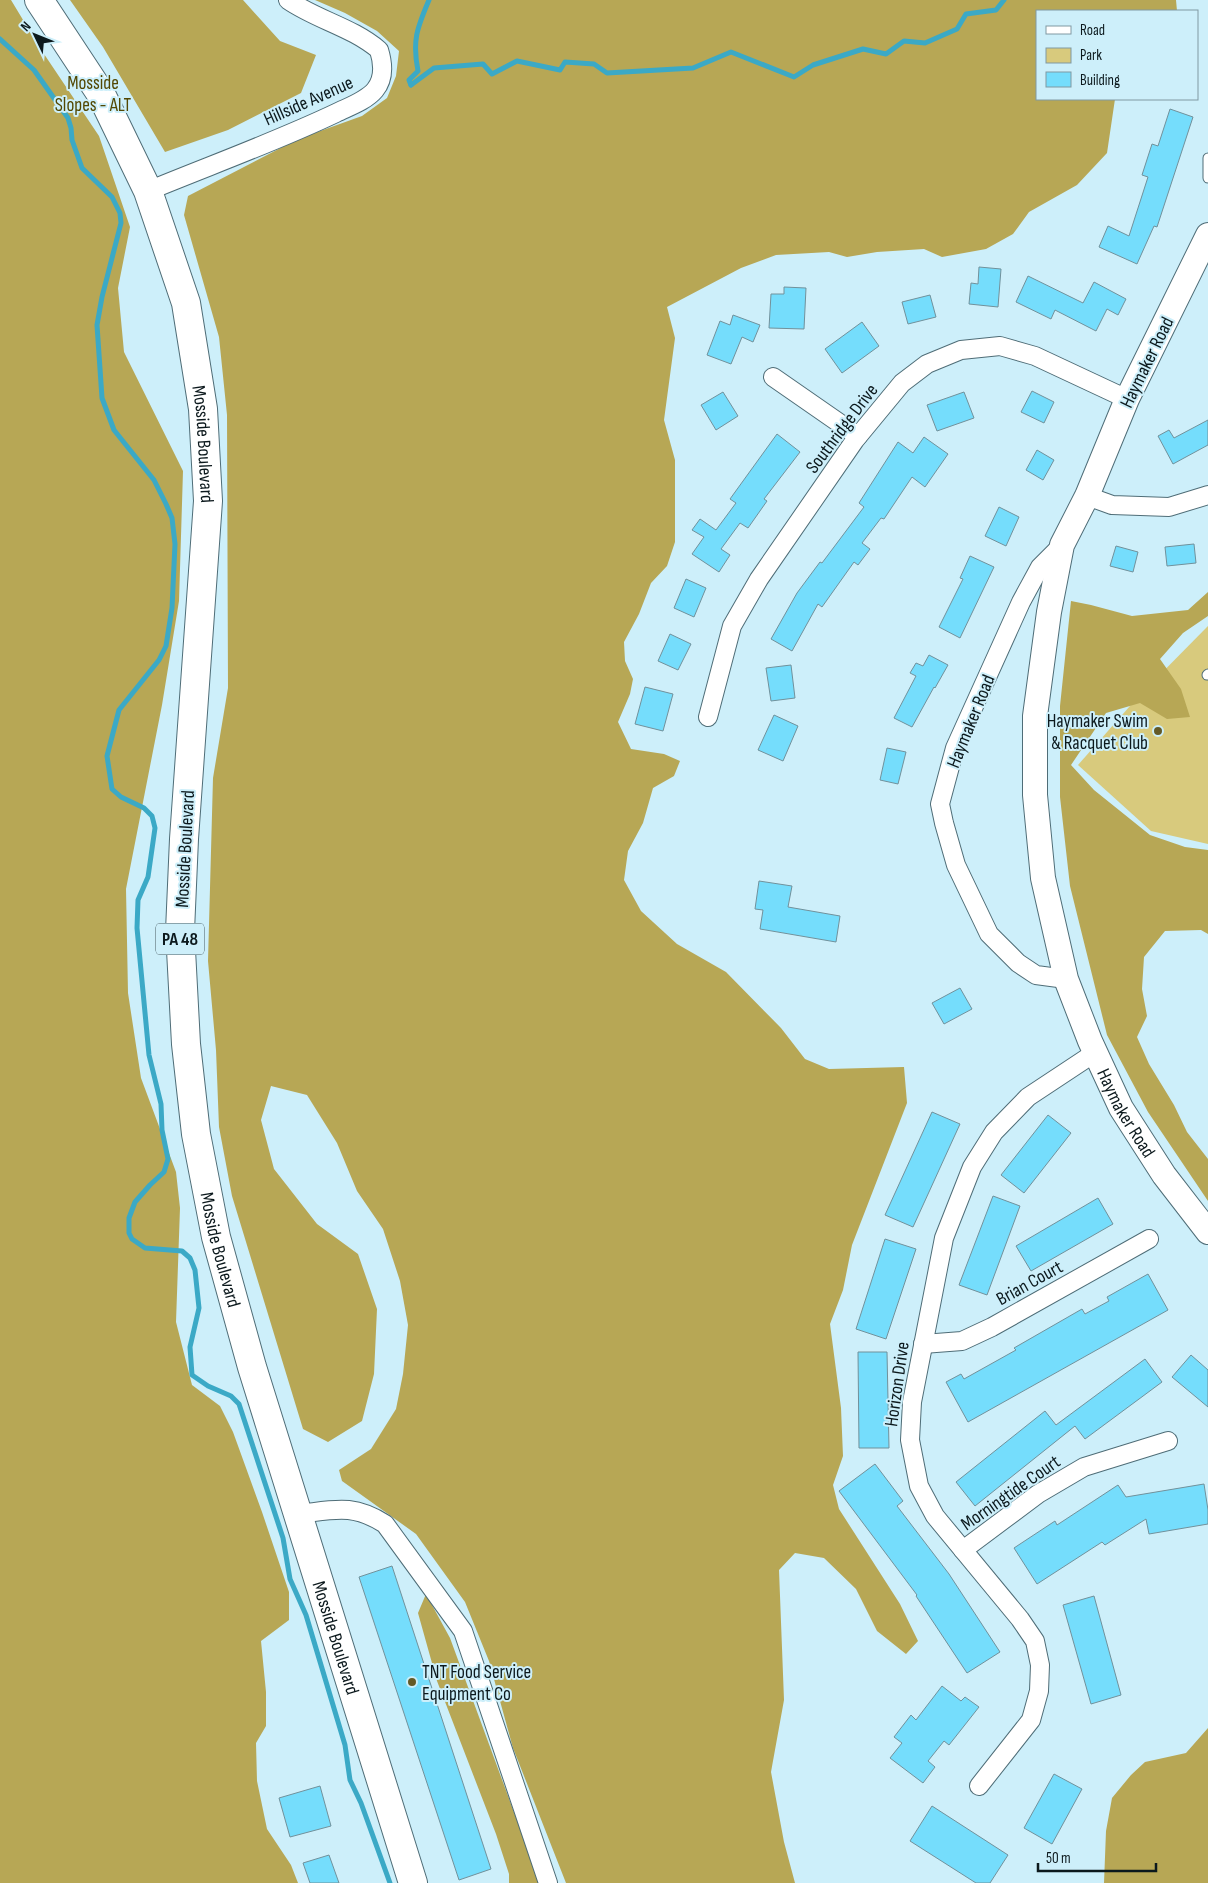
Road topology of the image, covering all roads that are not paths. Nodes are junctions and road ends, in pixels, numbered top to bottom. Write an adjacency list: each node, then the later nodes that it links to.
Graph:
1 (39, 0): 5 (main road, Mosside Boulevard / PA 48)
2 (288, 0): 5 (street, Hillside Avenue)
3 (1208, 158): 4 (lane)
4 (1208, 178)
5 (148, 191): 20 (main road, Mosside Boulevard / PA 48)
6 (1208, 235): 8 (main road, Haymaker Road)
7 (773, 377): 9 (street)
8 (1127, 399): 9 (street, Southridge Drive); 11 (main road, Haymaker Road)
9 (858, 436): 13 (street, Southridge Drive)
10 (1208, 495): 11 (street)
11 (1087, 496): 12 (main road, Haymaker Road)
12 (1062, 545): 14 (main road, Haymaker Road); 14 (street, Haymaker Road)
13 (708, 718)
14 (1066, 979): 15 (main road, Haymaker Road)
15 (1096, 1052): 16 (main road, Haymaker Road); 18 (street, Horizon Drive)
16 (1208, 1232)
17 (1149, 1239): 18 (street, Brian Court)
18 (923, 1344): 21 (street, Horizon Drive)
19 (1168, 1441): 21 (street, Morningtide Court)
20 (298, 1514): 23 (main road, Mosside Boulevard / PA 48); 24 (street)
21 (963, 1550): 22 (street, Horizon Drive)
22 (979, 1786)
23 (408, 1881)
24 (548, 1883)

